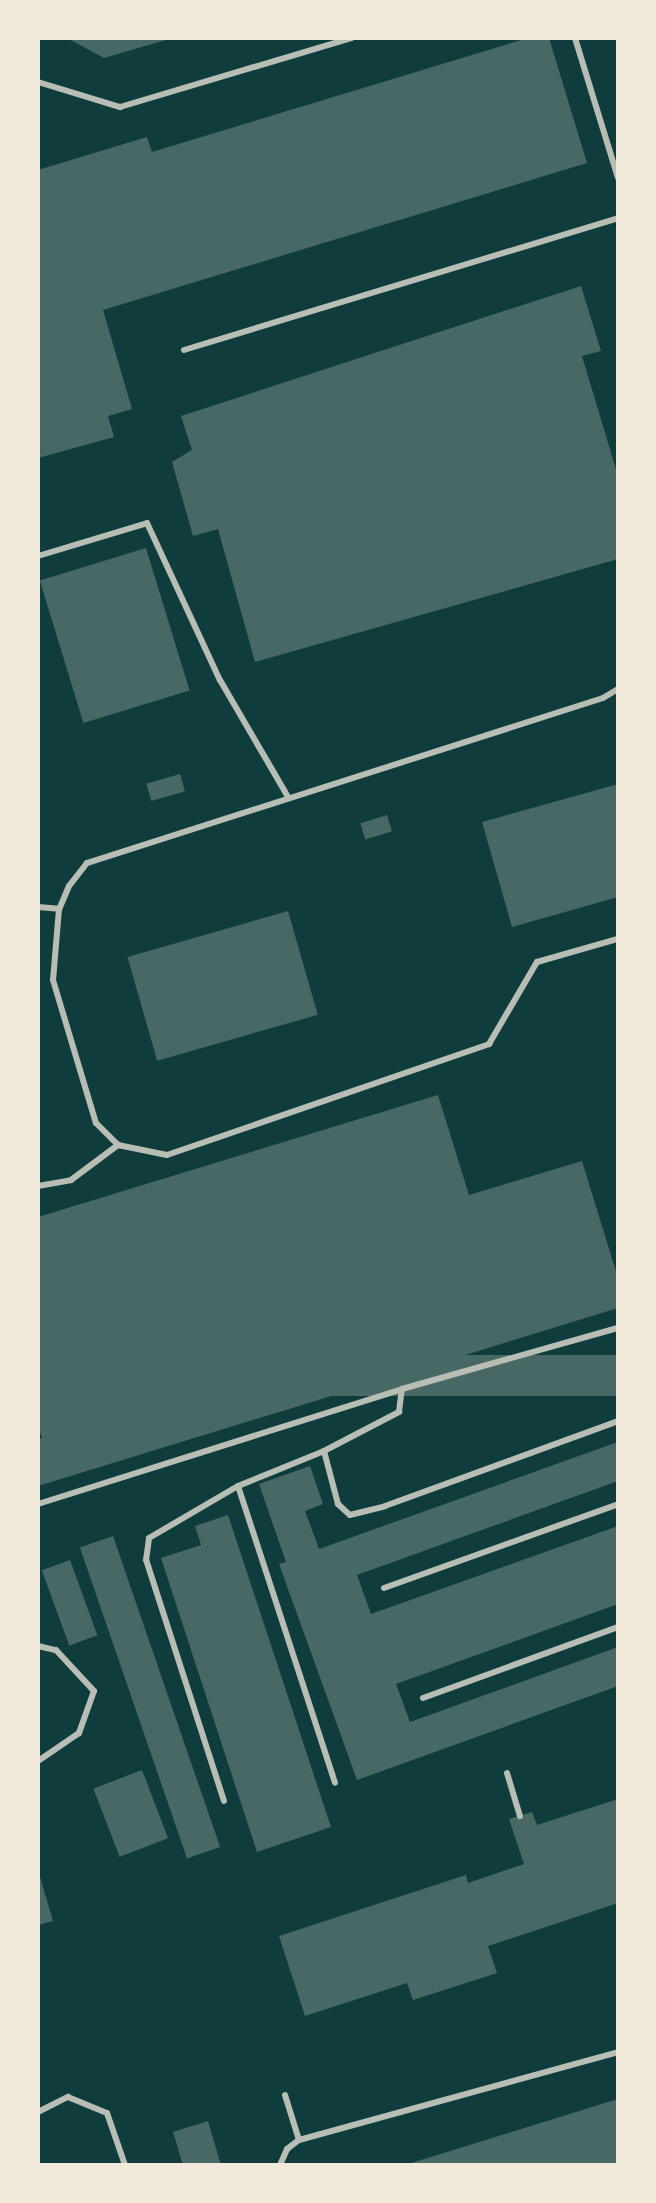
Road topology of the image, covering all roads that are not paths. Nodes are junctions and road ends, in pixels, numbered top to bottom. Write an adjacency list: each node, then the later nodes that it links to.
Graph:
1 (352, 38): 3 (lane)
2 (575, 38): 4 (lane)
3 (38, 82)
4 (618, 178)
5 (618, 218): 6 (lane)
6 (184, 350)
7 (38, 556): 9 (lane)
8 (618, 689): 9 (lane)
9 (288, 797): 11 (lane)
10 (38, 907): 11 (lane)
11 (59, 909): 13 (lane)
12 (618, 939): 13 (lane)
13 (118, 1145): 14 (lane)
14 (38, 1186)
15 (618, 1328): 16 (lane)
16 (402, 1389): 18 (lane); 20 (lane)
17 (618, 1421): 18 (lane)
18 (324, 1451): 19 (lane)
19 (238, 1486): 28 (lane); 29 (lane)
20 (38, 1504)
21 (618, 1504): 22 (lane)
22 (384, 1588)
23 (618, 1627): 25 (lane)
24 (38, 1646): 26 (lane)
25 (423, 1698)
26 (38, 1761)
27 (507, 1773): 30 (lane)
28 (335, 1783)
29 (224, 1801)
30 (520, 1816)
31 (618, 2052): 34 (lane)
32 (285, 2095): 34 (lane)
33 (38, 2112): 35 (lane)
34 (299, 2140): 36 (lane)
35 (125, 2165)
36 (280, 2165)

